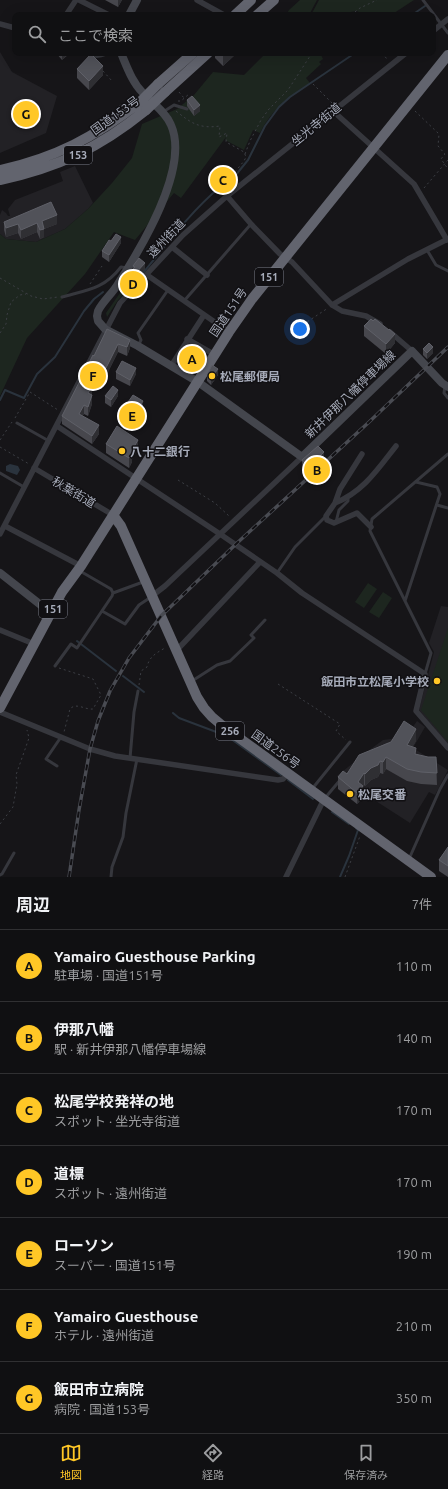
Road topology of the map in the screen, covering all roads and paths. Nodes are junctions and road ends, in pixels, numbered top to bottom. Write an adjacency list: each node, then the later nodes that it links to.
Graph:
1 (76, 0): 11 (street)
2 (79, 0): 12 (street)
3 (137, 0): 13 (street)
4 (197, 0): 10 (street)
5 (252, 0): 15 (highway)
6 (264, 0): 16 (highway)
7 (274, 0): 17 (highway)
8 (377, 0): 18 (path)
9 (423, 0): 19 (lane)
10 (208, 2): 14 (street)
11 (68, 12)
12 (103, 12)
13 (131, 12)
14 (220, 12)
15 (238, 12)
16 (251, 12)
17 (260, 12)
18 (355, 12)
19 (432, 12)
20 (436, 16): 23 (lane)
21 (448, 19): 23 (street)
22 (0, 24): 24 (street)
23 (442, 24): 25 (street); 26 (lane)
24 (12, 27)
25 (436, 29)
26 (448, 33)
27 (448, 55): 41 (highway, 国道151号 / 151)
28 (97, 56): 36 (path)
29 (123, 56): 46 (street)
30 (189, 56): 42 (highway, 国道153号 / 153, bridge)
31 (205, 56): 42 (highway, 国道153号 / 153, bridge)
32 (310, 56): 49 (path)
33 (385, 56): 35 (path)
34 (402, 56): 35 (street, 坐光寺街道)
35 (392, 64): 44 (street, 坐光寺街道)
36 (112, 81)
37 (313, 84): 44 (path)
38 (177, 90): 39 (path)
39 (184, 98)
40 (123, 104): 47 (path)
41 (409, 105): 48 (highway, 国道151号 / 151); 51 (path)
42 (143, 106): 53 (highway, 国道153号 / 153); 55 (highway, 国道153号 / 153)
43 (171, 107): 45 (lane); 46 (lane); 49 (path)
44 (335, 109): 48 (street); 58 (street, 坐光寺街道)
45 (187, 110)
46 (162, 112): 65 (street)
47 (104, 117)
48 (374, 148): 57 (street); 63 (highway, 国道151号 / 151)
49 (245, 154): 56 (path)
50 (448, 160): 51 (path)
51 (444, 164): 52 (path); 57 (path)
52 (448, 169)
53 (0, 170)
54 (210, 176): 56 (lane)
55 (0, 180)
56 (222, 187): 58 (lane)
57 (420, 194): 60 (street)
58 (227, 196): 59 (street); 61 (street, 遠州街道)
59 (251, 224): 63 (street); 68 (lane)
60 (448, 240): 62 (street)
61 (172, 247): 67 (street, 遠州街道); 68 (street)
62 (427, 250): 66 (lane); 75 (street)
63 (285, 258): 75 (street); 79 (highway, 国道151号 / 151)
64 (102, 266): 71 (path)
65 (127, 268): 71 (lane); 77 (street)
66 (448, 271)
67 (147, 275): 70 (street); 77 (street, 遠州街道)
68 (206, 275): 74 (lane)
69 (0, 278): 72 (path)
70 (168, 290): 74 (street); 82 (lane)
71 (85, 291): 73 (lane)
72 (27, 294): 73 (path); 80 (path)
73 (62, 297)
74 (184, 301): 76 (street)
75 (332, 305): 78 (path); 83 (street)
76 (204, 315): 79 (street); 81 (street)
77 (105, 328): 82 (street); 89 (street, 遠州街道)
78 (295, 330)
79 (229, 332): 84 (highway, 国道151号 / 151)
80 (0, 333)
81 (187, 339): 84 (street); 85 (street)
82 (138, 346): 85 (street)
83 (412, 351): 87 (street, 新井伊那八幡停車場線); 98 (street, 新井伊那八幡停車場線)
84 (215, 356): 86 (highway, 国道151号 / 151)
85 (171, 366): 86 (street)
86 (198, 382): 98 (street); 101 (highway, 国道151号 / 151)
87 (447, 386): 88 (lane)
88 (448, 398)
89 (63, 413): 91 (street, 遠州街道); 92 (path)
90 (17, 423): 93 (lane)
91 (57, 426): 93 (street, 遠州街道); 101 (street)
92 (0, 440)
93 (49, 441): 99 (street, 遠州街道)
94 (396, 446): 105 (street)
95 (0, 447): 99 (path)
96 (362, 454): 106 (street)
97 (448, 454): 103 (lane)
98 (302, 457): 111 (street)
99 (34, 468): 104 (street, 遠州街道); 109 (street, 秋葉街道)
100 (0, 473): 104 (lane)
101 (137, 478): 109 (highway, 国道151号 / 151); 116 (street)
102 (178, 480): 111 (path)
103 (416, 482): 107 (lane); 114 (lane)
104 (24, 487): 113 (street, 遠州街道)
105 (348, 498): 106 (street); 112 (lane)
106 (335, 503): 110 (street)
107 (437, 505): 108 (lane); 124 (lane)
108 (448, 508)
109 (113, 515): 118 (highway, 国道151号 / 151); 121 (highway, 国道256号 / 256)
110 (326, 516): 112 (street); 119 (lane)
111 (234, 521): 116 (street)
112 (335, 522): 114 (street)
113 (5, 526): 115 (street, 遠州街道); 118 (street)
114 (371, 527): 124 (lane)
115 (0, 534)
116 (220, 534): 117 (street); 123 (street)
117 (260, 562): 119 (street); 130 (street)
118 (79, 568): 122 (lane); 126 (highway, 国道151号 / 151)
119 (276, 572): 132 (street)
120 (0, 574): 126 (street)
121 (145, 581): 122 (lane); 123 (highway, 国道256号 / 256)
122 (113, 593): 125 (lane)
123 (152, 596): 125 (lane); 130 (highway, 国道256号 / 256)
124 (405, 601): 132 (lane)
125 (102, 610): 131 (lane)
126 (51, 613): 129 (highway, 国道151号 / 151)
127 (265, 620): 133 (lane)
128 (0, 630): 129 (street)
129 (34, 644): 137 (highway, 国道151号 / 151)
130 (174, 648): 133 (highway, 国道256号 / 256); 134 (path)
131 (55, 666): 139 (path)
132 (425, 674): 142 (street)
133 (190, 682): 147 (highway, 国道256号 / 256)
134 (139, 683)
135 (278, 684): 140 (path)
136 (138, 691): 144 (lane)
137 (1, 706): 138 (street)
138 (24, 722): 139 (street); 152 (path)
139 (61, 737): 144 (street); 146 (lane)
140 (350, 742): 150 (lane)
141 (392, 742): 143 (lane)
142 (448, 748)
143 (374, 751)
144 (130, 758): 145 (street)
145 (137, 759): 147 (street); 157 (lane)
146 (57, 766)
147 (288, 774): 150 (highway, 国道256号 / 256)
148 (345, 774): 151 (lane)
149 (448, 775): 155 (lane)
150 (311, 790): 151 (highway, 国道256号 / 256)
151 (324, 799): 153 (highway, 国道256号 / 256); 158 (street)
152 (0, 824)
153 (363, 828): 155 (highway, 国道256号 / 256); 159 (path)
154 (14, 853): 156 (lane)
155 (409, 860): 160 (highway, 国道256号 / 256)
156 (0, 875)
157 (111, 877)
158 (286, 877)
159 (345, 877)
160 (431, 877)

